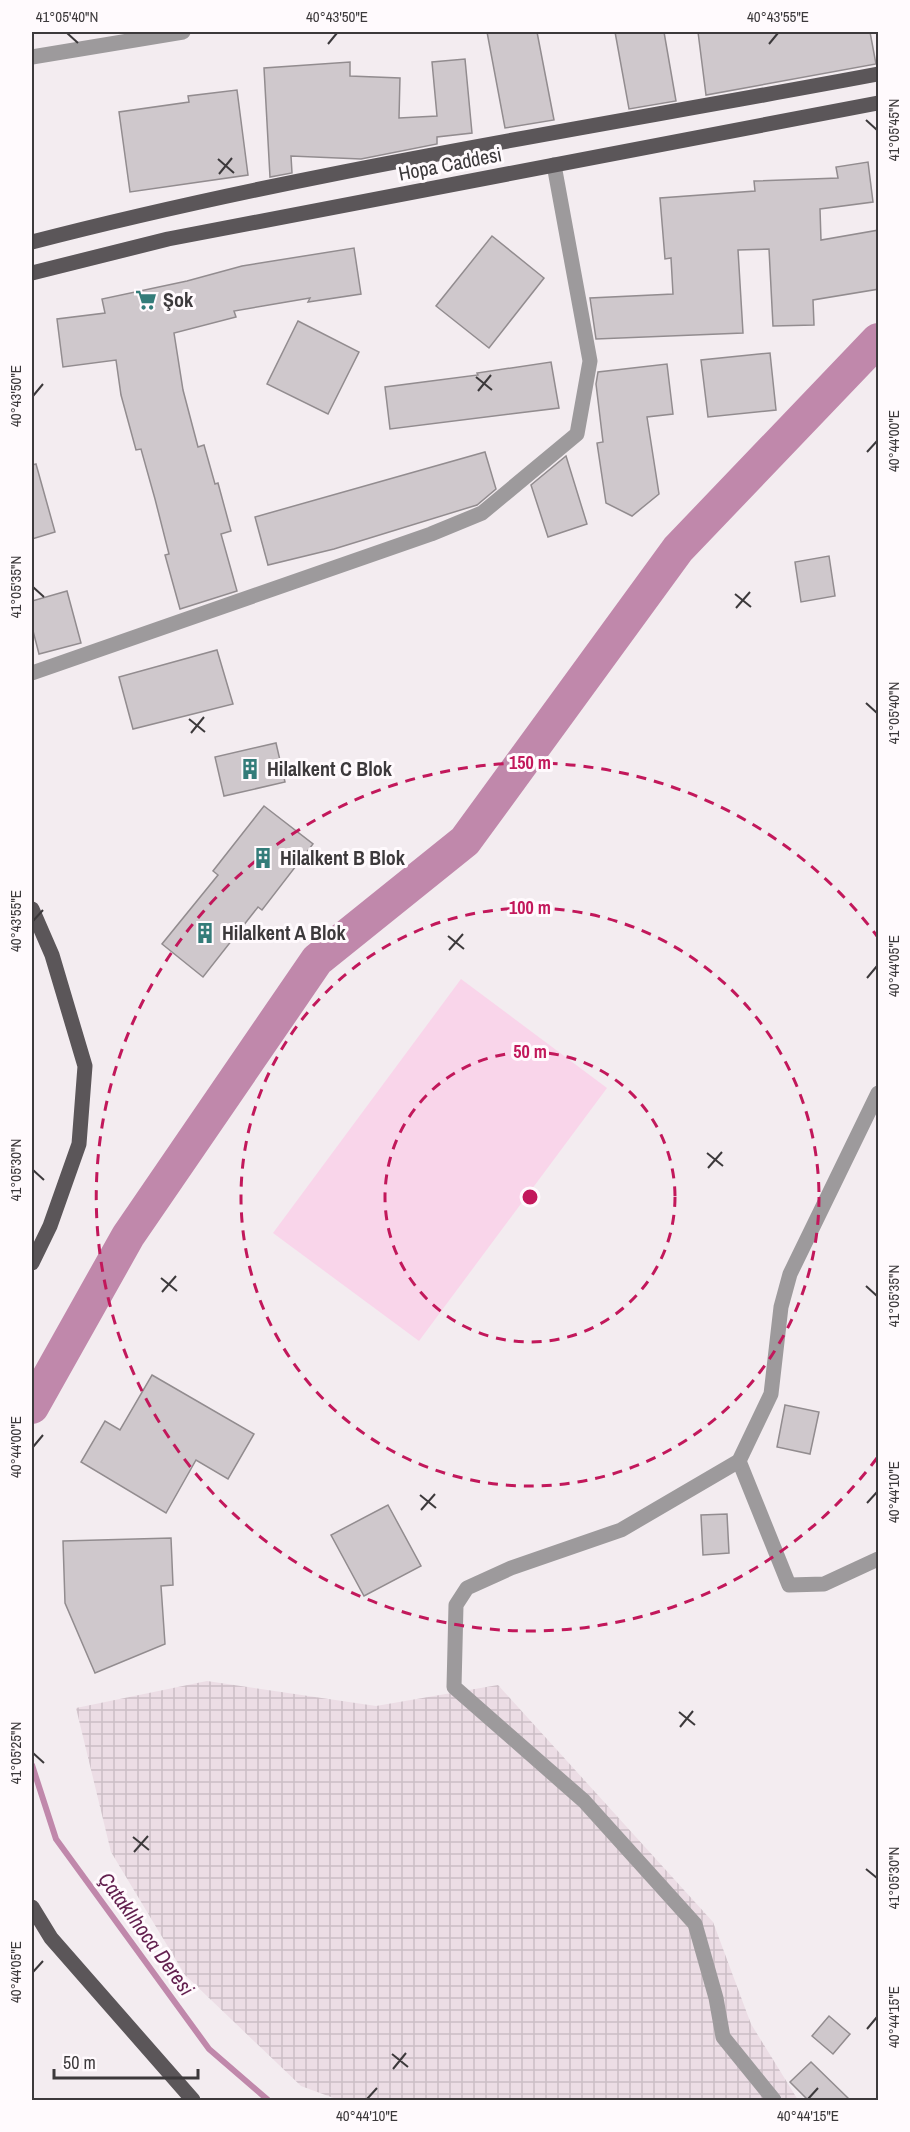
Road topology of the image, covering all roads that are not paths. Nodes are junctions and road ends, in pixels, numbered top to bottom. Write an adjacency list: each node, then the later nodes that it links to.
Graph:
1 (183, 32): 2 (street)
2 (32, 57)
3 (879, 74): 6 (main road, Hopa Caddesi)
4 (879, 103): 5 (main road, Hopa Caddesi)
5 (554, 165): 7 (main road, Hopa Caddesi); 8 (street)
6 (32, 242)
7 (32, 273)
8 (32, 673)
9 (32, 909): 11 (main road)
10 (879, 1093): 12 (street)
11 (32, 1263)
12 (739, 1461): 13 (street); 16 (street)
13 (879, 1559)
14 (32, 1907): 15 (main road)
15 (193, 2100)
16 (774, 2100)

